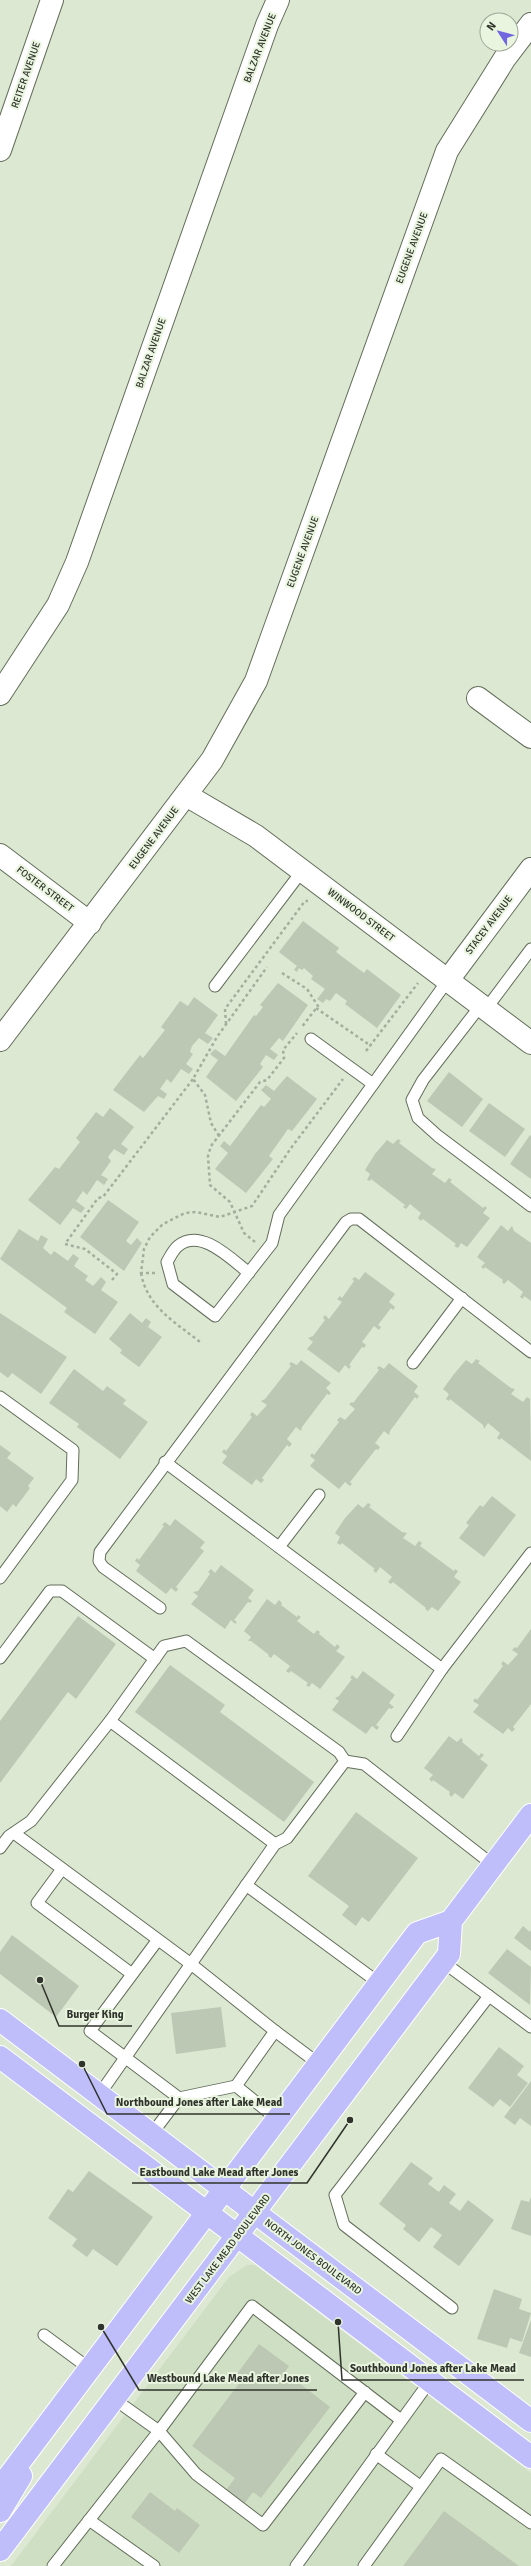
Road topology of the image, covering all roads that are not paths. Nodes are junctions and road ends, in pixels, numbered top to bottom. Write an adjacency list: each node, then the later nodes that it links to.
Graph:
1 (52, 0): 4 (street, REITER AVENUE)
2 (278, 0): 5 (street, BALZAR AVENUE)
3 (531, 24): 8 (street, EUGENE AVENUE)
4 (0, 150)
5 (0, 694)
6 (478, 698): 7 (street)
7 (531, 738)
8 (186, 795): 11 (street, WINWOOD STREET); 12 (street, EUGENE AVENUE)
9 (0, 855): 12 (street, FOSTER STREET)
10 (531, 869): 15 (street, STACEY AVENUE)
11 (302, 870): 14 (lane); 15 (street, WINWOOD STREET)
12 (90, 923): 18 (street, EUGENE AVENUE)
13 (531, 949): 16 (lane)
14 (215, 986)
15 (442, 988): 16 (street, WINWOOD STREET); 20 (lane)
16 (483, 1007): 19 (street, WINWOOD STREET); 21 (lane)
17 (311, 1038): 20 (lane)
18 (0, 1040)
19 (531, 1043)
20 (373, 1084): 22 (lane)
21 (531, 1206)
22 (249, 1273): 22 (lane)
23 (462, 1298): 24 (lane); 25 (lane); 27 (lane)
24 (531, 1352)
25 (412, 1363)
26 (0, 1397): 31 (lane)
27 (165, 1462): 29 (lane); 32 (lane)
28 (319, 1495): 29 (lane)
29 (279, 1547): 35 (lane)
30 (530, 1558): 35 (lane)
31 (0, 1578)
32 (160, 1608)
33 (0, 1658): 34 (lane)
34 (155, 1659): 36 (lane); 38 (lane)
35 (442, 1669): 37 (lane)
36 (110, 1721): 40 (lane); 41 (lane)
37 (397, 1736)
38 (345, 1761): 41 (lane); 43 (lane)
39 (531, 1815): 43 (main road)
40 (14, 1832): 42 (lane); 44 (lane)
41 (275, 1844): 45 (lane)
42 (0, 1848)
43 (493, 1865): 46 (main road)
44 (62, 1869): 47 (lane); 50 (lane)
45 (246, 1885): 49 (lane); 51 (lane)
46 (451, 1921): 48 (main road, WEST LAKE MEAD BOULEVARD); 51 (main road)
47 (158, 1941): 49 (lane); 50 (lane)
48 (443, 1962): 52 (lane); 66 (main road, WEST LAKE MEAD BOULEVARD)
49 (191, 1964): 55 (lane); 57 (lane)
50 (132, 1974): 57 (lane)
51 (379, 1983): 58 (main road)
52 (489, 1996): 54 (lane); 68 (lane)
53 (0, 2020): 60 (main road, NORTH JONES BOULEVARD)
54 (531, 2027)
55 (275, 2031): 58 (lane); 59 (lane)
56 (0, 2057): 65 (main road)
57 (125, 2058): 60 (lane); 61 (lane)
58 (319, 2064): 62 (main road)
59 (236, 2086): 61 (lane); 62 (lane)
60 (99, 2095): 63 (main road, NORTH JONES BOULEVARD)
61 (179, 2098): 63 (lane)
62 (277, 2119): 64 (main road)
63 (151, 2135): 64 (main road, NORTH JONES BOULEVARD)
64 (224, 2190): 65 (main road); 66 (main road, NORTH JONES BOULEVARD)
65 (207, 2212): 67 (main road); 70 (main road)
66 (255, 2213): 67 (main road, WEST LAKE MEAD BOULEVARD); 75 (main road, NORTH JONES BOULEVARD)
67 (238, 2235): 71 (main road); 73 (main road, WEST LAKE MEAD BOULEVARD)
68 (452, 2308)
69 (44, 2335): 70 (lane)
70 (90, 2369): 77 (main road)
71 (430, 2381): 74 (lane); 79 (main road)
72 (365, 2392): 74 (lane); 76 (lane); 76 (lane)
73 (114, 2400): 76 (lane); 85 (main road, WEST LAKE MEAD BOULEVARD)
74 (401, 2420): 78 (lane)
75 (531, 2421)
76 (159, 2431): 83 (lane)
77 (30, 2448): 81 (main road); 82 (main road)
78 (376, 2454): 80 (lane); 88 (lane)
79 (531, 2457)
80 (420, 2486): 84 (lane); 89 (lane)
81 (0, 2488)
82 (0, 2511)
83 (89, 2520): 86 (lane); 87 (lane)
84 (531, 2523)
85 (0, 2550)
86 (58, 2564)
87 (154, 2566)
88 (296, 2566)
89 (364, 2566)

